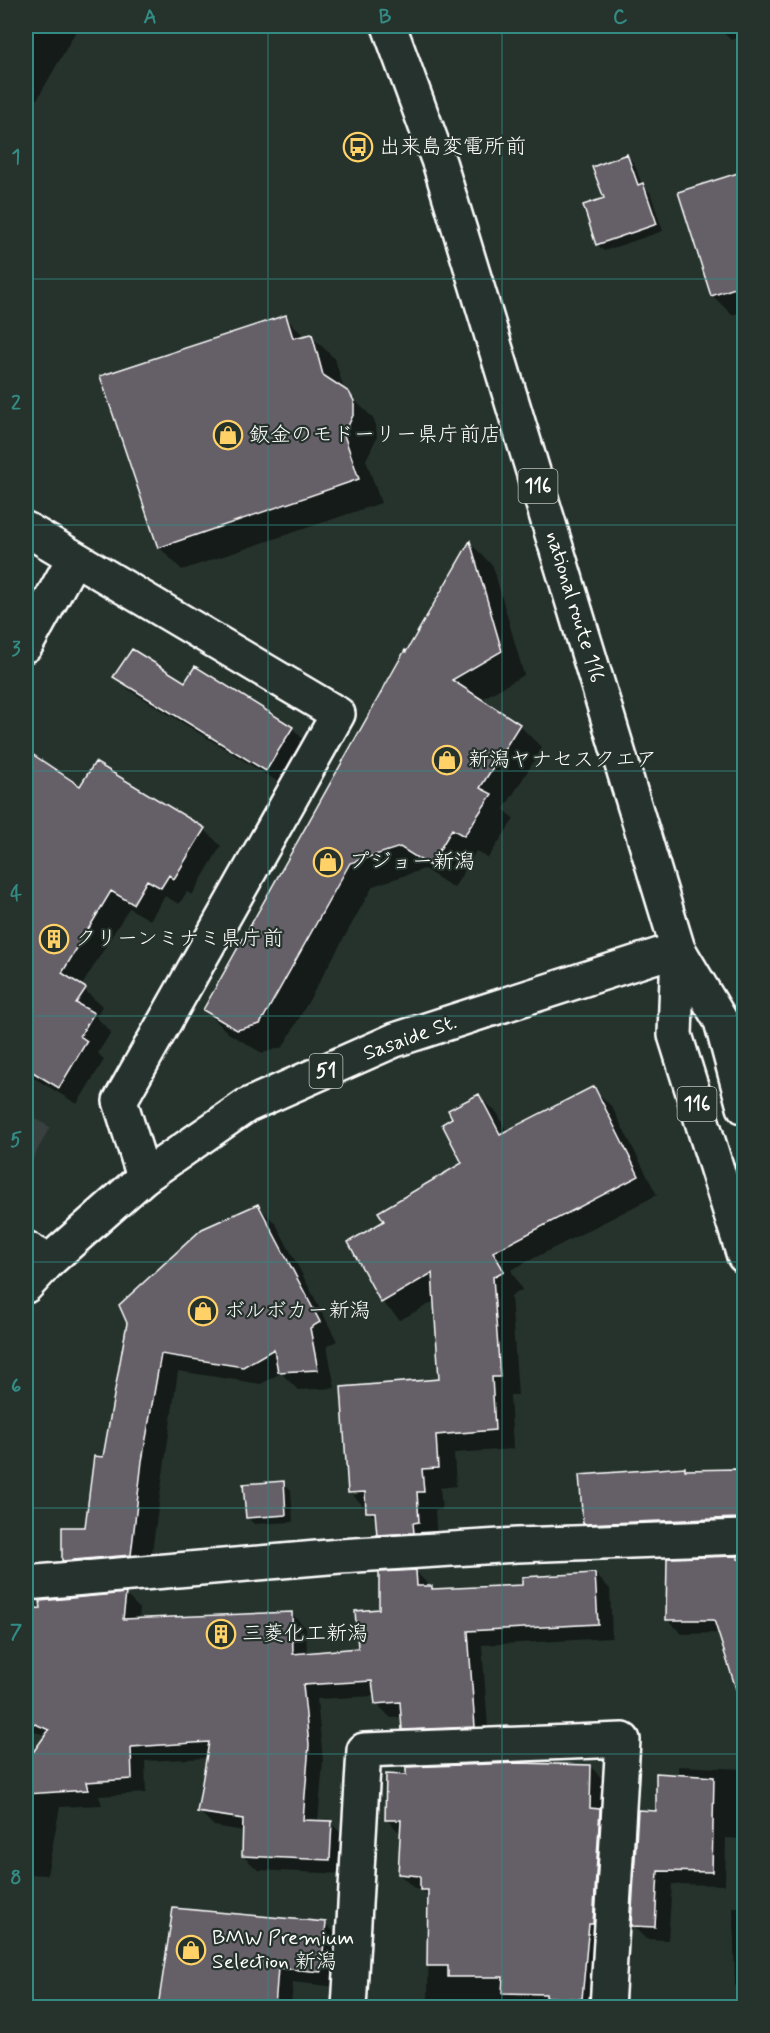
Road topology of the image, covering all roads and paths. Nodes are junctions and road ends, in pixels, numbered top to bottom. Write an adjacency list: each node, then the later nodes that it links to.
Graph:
1 (390, 26): 5 (main road, national route 116 / 116)
2 (26, 529): 3 (main road)
3 (75, 558): 4 (main road); 7 (main road)
4 (26, 645)
5 (678, 950): 6 (main road, national route 116 / 116); 7 (main road, Sasaide St. / 51); 9 (main road, national route 116 / 116)
6 (744, 1107)
7 (144, 1177): 8 (main road, Sasaide St. / 51)
8 (37, 1255): 10 (main road, Sasaide St. / 51)
9 (744, 1256)
10 (26, 1286)
11 (744, 1537): 12 (main road)
12 (26, 1583)
13 (349, 2007): 14 (main road)
14 (607, 2007)

